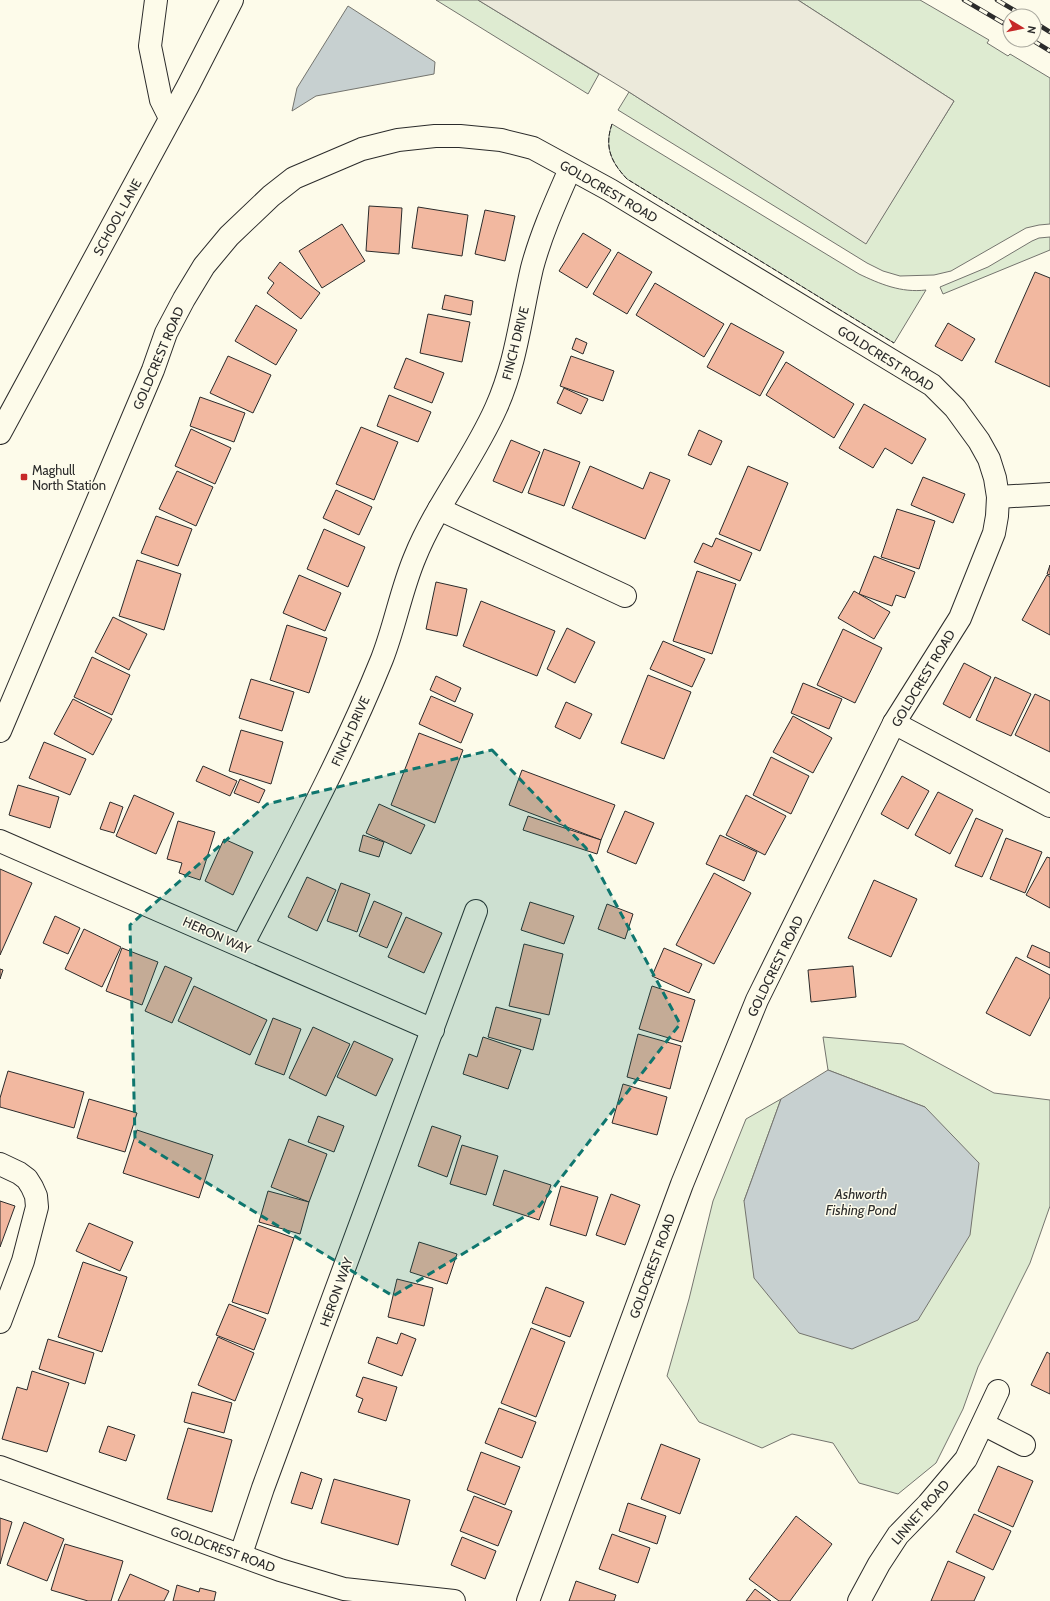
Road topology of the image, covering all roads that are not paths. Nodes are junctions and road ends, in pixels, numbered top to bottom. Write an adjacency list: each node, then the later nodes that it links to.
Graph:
1 (156, 0): 3 (street)
2 (232, 0): 3 (street, SCHOOL LANE)
3 (170, 118): 5 (street, SCHOOL LANE)
4 (570, 169): 7 (street, GOLDCREST ROAD); 8 (street, FINCH DRIVE); 11 (street, GOLDCREST ROAD)
5 (0, 433)
6 (1050, 494): 7 (street)
7 (998, 497): 10 (street, GOLDCREST ROAD)
8 (439, 509): 9 (street); 15 (street, FINCH DRIVE)
9 (625, 596)
10 (894, 723): 12 (street); 25 (street, GOLDCREST ROAD)
11 (0, 731)
12 (1050, 806)
13 (0, 840): 15 (street, HERON WAY)
14 (476, 911): 16 (street, HERON WAY)
15 (242, 946): 16 (street, HERON WAY)
16 (433, 1030): 23 (street, HERON WAY)
17 (0, 1164): 18 (street)
18 (0, 1322)
19 (998, 1391): 20 (street, LINNET ROAD)
20 (983, 1424): 21 (street); 26 (street, LINNET ROAD)
21 (1024, 1445)
22 (0, 1467): 23 (street, GOLDCREST ROAD)
23 (241, 1554): 24 (street, GOLDCREST ROAD)
24 (454, 1601)
25 (528, 1601)
26 (859, 1601)

